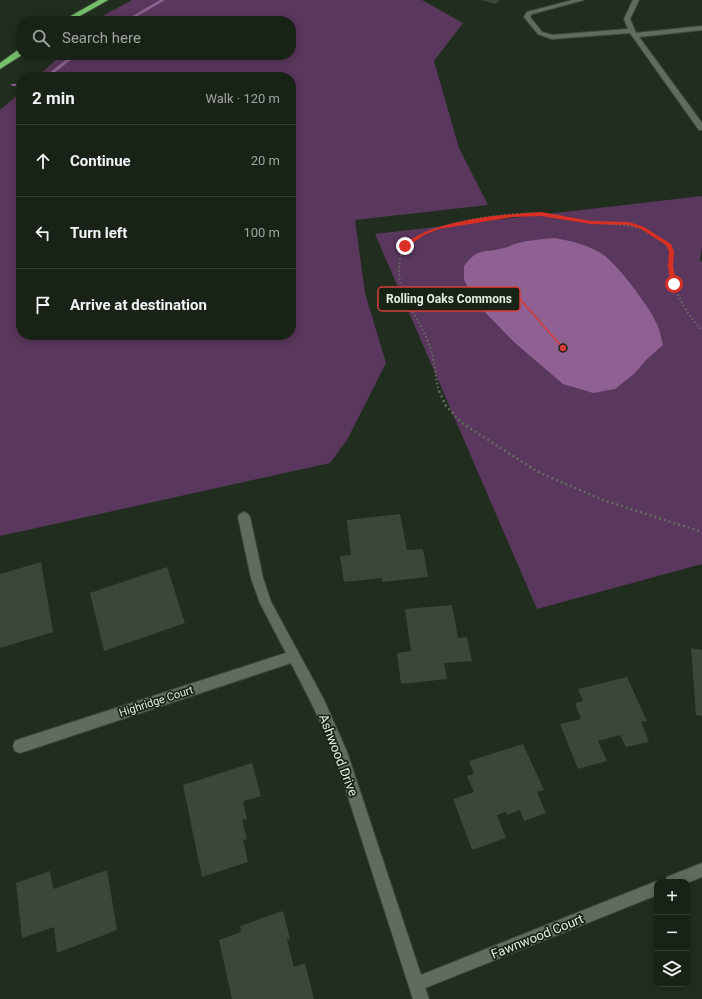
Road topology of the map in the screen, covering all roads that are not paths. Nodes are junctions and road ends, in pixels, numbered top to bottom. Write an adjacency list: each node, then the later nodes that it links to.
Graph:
1 (104, 0): 4 (highway)
2 (581, 0): 6 (street)
3 (636, 0): 6 (street)
4 (75, 16)
5 (702, 28): 6 (street)
6 (633, 33): 9 (street)
7 (16, 56): 8 (highway)
8 (0, 68)
9 (702, 128)
10 (244, 517): 11 (street, Ashwood Drive)
11 (293, 657): 12 (street, Highridge Court); 16 (street, Ashwood Drive)
12 (20, 746)
13 (702, 870): 14 (street)
14 (680, 879)
15 (654, 889): 16 (street, Fawnwood Court)
16 (417, 984): 17 (street, Ashwood Drive)
17 (421, 999)

